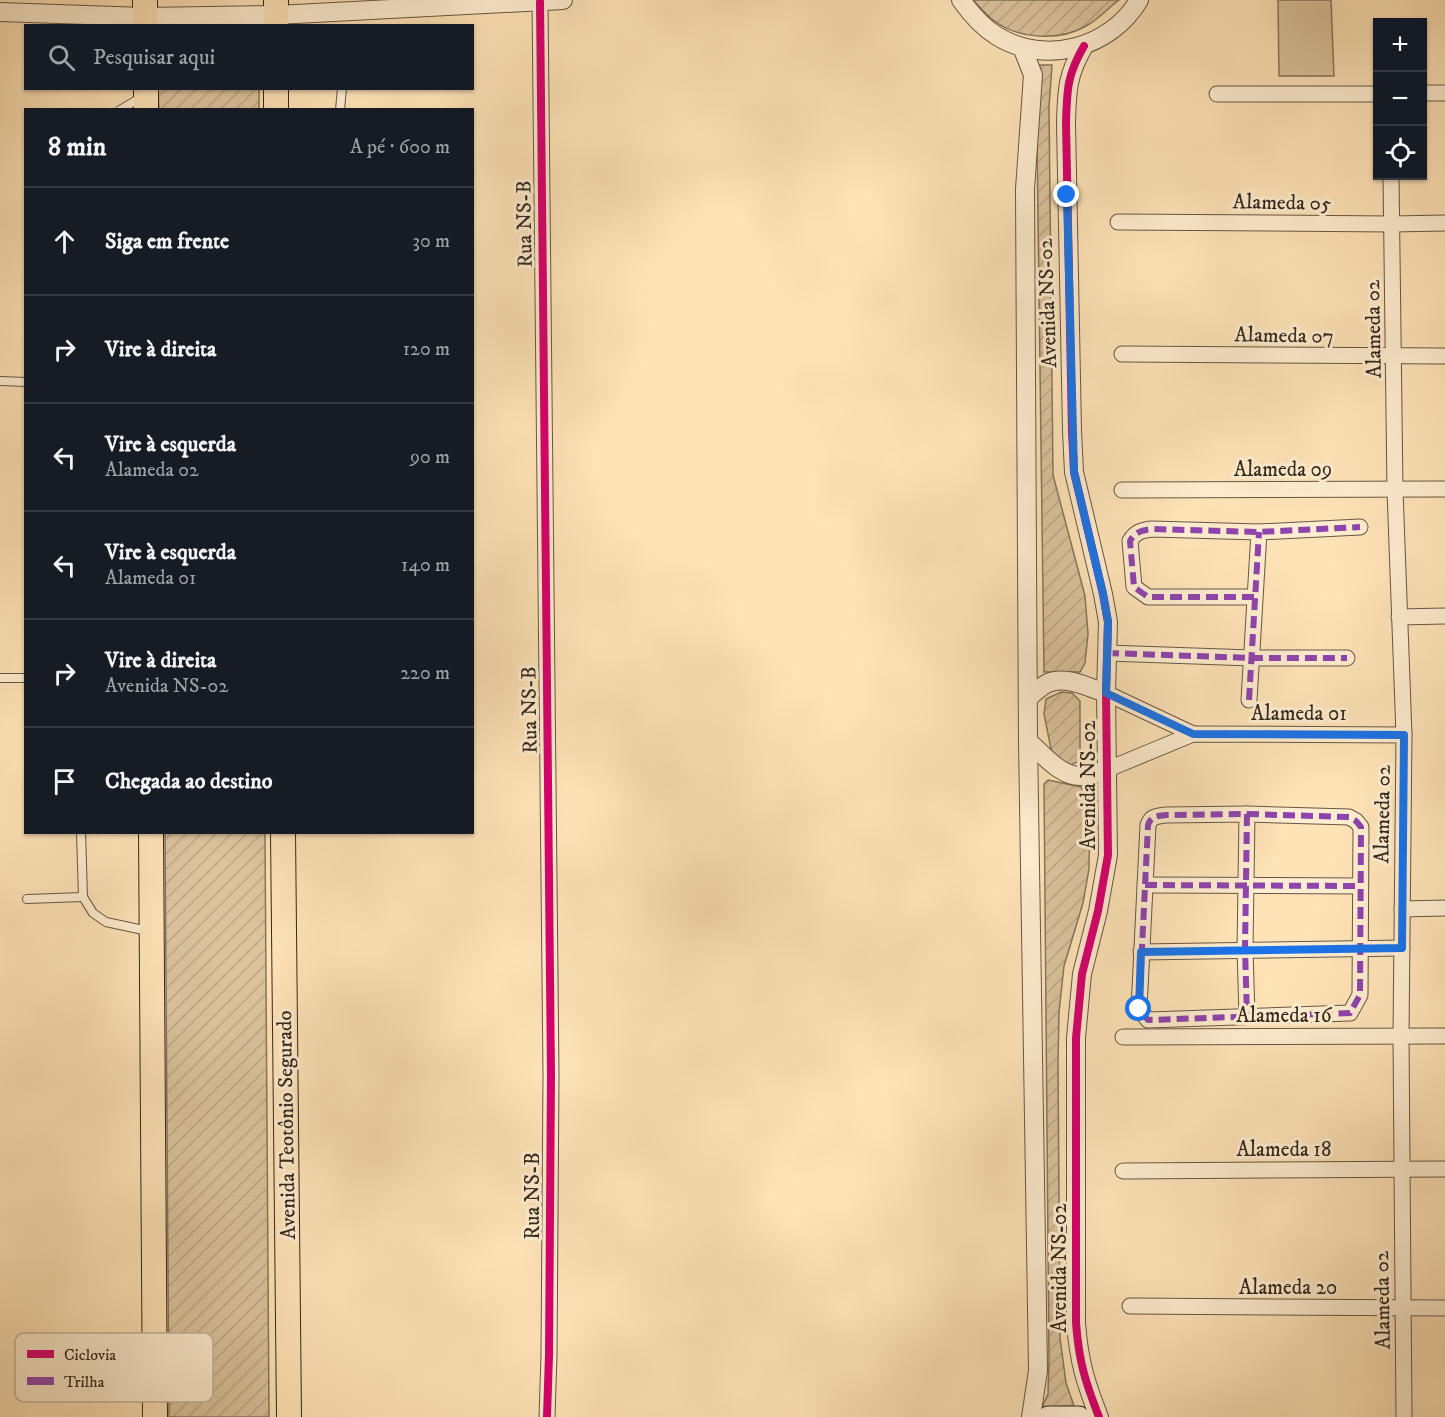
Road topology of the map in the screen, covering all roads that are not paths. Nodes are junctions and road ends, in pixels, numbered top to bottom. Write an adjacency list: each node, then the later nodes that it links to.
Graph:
1 (382, 0): 5 (street)
2 (961, 0): 10 (street)
3 (1139, 0): 9 (street)
4 (553, 1): 5 (street); 80 (street, Rua NS-B)
5 (409, 10): 8 (street)
6 (0, 12): 7 (street)
7 (145, 14): 8 (street)
8 (276, 14)
9 (1084, 45): 10 (street); 38 (street, Avenida NS-02)
10 (1022, 47): 44 (street, Avenida NS-02)
11 (276, 90): 19 (main road)
12 (342, 90): 20 (lane)
13 (1427, 93): 14 (street)
14 (1445, 93)
15 (1217, 94): 16 (street)
16 (1373, 94)
17 (146, 98): 18 (lane)
18 (124, 108)
19 (276, 108)
20 (340, 108)
21 (1391, 180): 24 (street, Alameda 02)
22 (1118, 222): 24 (street, Alameda 05)
23 (1445, 223): 24 (street, Alameda 05)
24 (1392, 225): 26 (street, Alameda 02)
25 (1122, 354): 26 (street, Alameda 07)
26 (1395, 357): 27 (street, Alameda 07); 32 (street, Alameda 02)
27 (1445, 357)
28 (0, 381): 29 (lane)
29 (24, 382)
30 (1445, 489): 32 (street, Alameda 09)
31 (1122, 490): 32 (street, Alameda 09)
32 (1395, 490): 37 (street, Alameda 02)
33 (1360, 527): 34 (street)
34 (1259, 532): 35 (street); 35 (street)
35 (1254, 597): 39 (street)
36 (1445, 616): 37 (street)
37 (1399, 617): 47 (street, Alameda 02)
38 (1107, 652): 39 (street); 43 (street, Avenida NS-02)
39 (1252, 658): 40 (street); 45 (street)
40 (1347, 658)
41 (0, 678): 42 (lane)
42 (24, 678)
43 (1106, 693): 44 (street); 46 (street, Alameda 01); 49 (street, Avenida NS-02)
44 (1028, 698): 48 (street, Avenida NS-02)
45 (1249, 700)
46 (1193, 734): 47 (street, Alameda 01); 49 (street, Alameda 01)
47 (1404, 735): 60 (street, Alameda 02)
48 (1028, 741): 49 (street); 81 (street, Avenida NS-02)
49 (1106, 770): 84 (street, Avenida NS-02)
50 (1247, 814): 54 (street); 55 (street); 56 (street)
51 (81, 834): 57 (lane)
52 (151, 834): 61 (main road)
53 (284, 834): 79 (main road, Avenida Teotônio Segurado)
54 (1145, 885): 55 (street); 65 (street)
55 (1247, 886): 56 (street); 64 (street)
56 (1360, 886): 62 (street)
57 (83, 897): 58 (lane); 61 (lane)
58 (27, 898)
59 (1445, 908): 60 (street)
60 (1402, 909): 63 (street, Alameda 02)
61 (152, 932): 76 (main road)
62 (1359, 947): 63 (street); 64 (street); 66 (street)
63 (1402, 948): 67 (street, Alameda 02)
64 (1245, 949): 65 (street); 66 (street)
65 (1141, 952): 66 (street)
66 (1247, 1016)
67 (1401, 1036): 68 (street, Alameda 16); 69 (street, Alameda 16); 71 (street, Alameda 02)
68 (1445, 1036)
69 (1123, 1037)
70 (1445, 1169): 71 (street, Alameda 18)
71 (1401, 1170): 72 (street, Alameda 18); 74 (street, Alameda 02)
72 (1123, 1171)
73 (1130, 1306): 74 (street, Alameda 20)
74 (1403, 1308): 75 (street, Alameda 20); 85 (street, Alameda 02)
75 (1445, 1308)
76 (154, 1333)
77 (155, 1402): 78 (main road)
78 (155, 1417)
79 (289, 1417)
80 (547, 1417)
81 (1031, 1417)
82 (1048, 1417): 83 (main road)
83 (1079, 1417)
84 (1099, 1417)
85 (1404, 1417)

